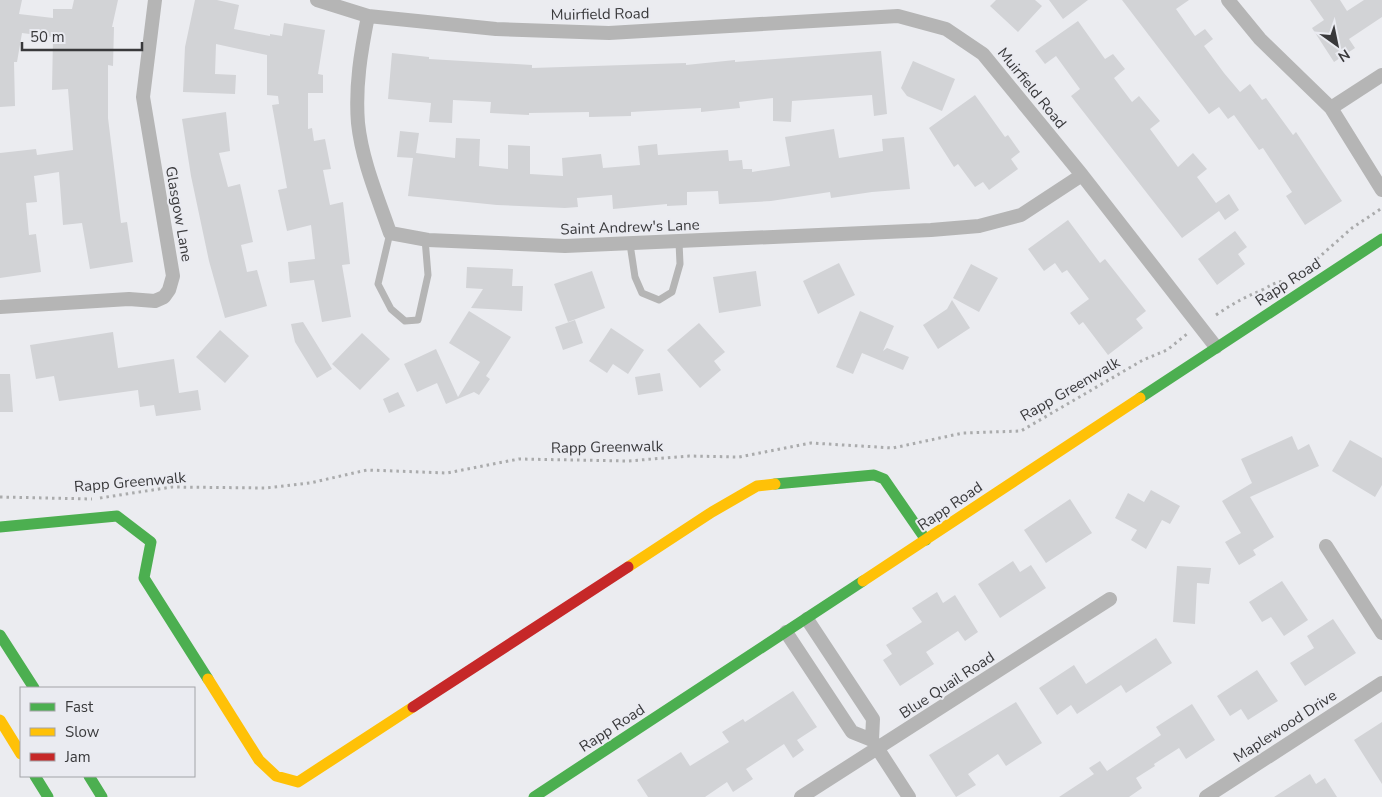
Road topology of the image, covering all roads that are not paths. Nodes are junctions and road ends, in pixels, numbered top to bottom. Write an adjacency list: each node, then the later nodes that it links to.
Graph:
1 (155, 0): 14 (street, Glasgow Lane)
2 (317, 0): 4 (street, Muirfield Road)
3 (1228, 0): 6 (street)
4 (368, 16): 7 (street, Muirfield Road); 9 (street)
5 (1382, 75): 6 (street)
6 (1331, 108): 8 (street)
7 (1082, 175): 12 (street, Saint Andrew's Lane); 15 (street, Muirfield Road)
8 (1382, 190)
9 (390, 233): 11 (street, Saint Andrew's Lane); 11 (lane)
10 (1382, 239): 15 (street, Rapp Road)
11 (425, 240): 13 (street, Saint Andrew's Lane)
12 (680, 242): 13 (street, Saint Andrew's Lane); 13 (lane)
13 (630, 244)
14 (0, 307)
15 (1216, 347): 17 (street, Rapp Road)
16 (0, 527): 17 (street)
17 (926, 540): 20 (street, Rapp Road)
18 (1326, 546): 22 (street)
19 (1110, 599): 27 (street, Blue Quail Road)
20 (807, 619): 21 (street, Rapp Road); 27 (street)
21 (786, 632): 27 (street); 33 (street, Rapp Road)
22 (1382, 633)
23 (0, 636): 25 (street)
24 (1382, 683): 36 (street, Maplewood Drive)
25 (33, 687)
26 (0, 720): 28 (street)
27 (875, 744): 34 (street, Blue Quail Road); 35 (street)
28 (20, 752)
29 (36, 777): 31 (street)
30 (90, 777): 32 (street)
31 (48, 797)
32 (102, 797)
33 (534, 797)
34 (800, 797)
35 (909, 797)
36 (1206, 797)

